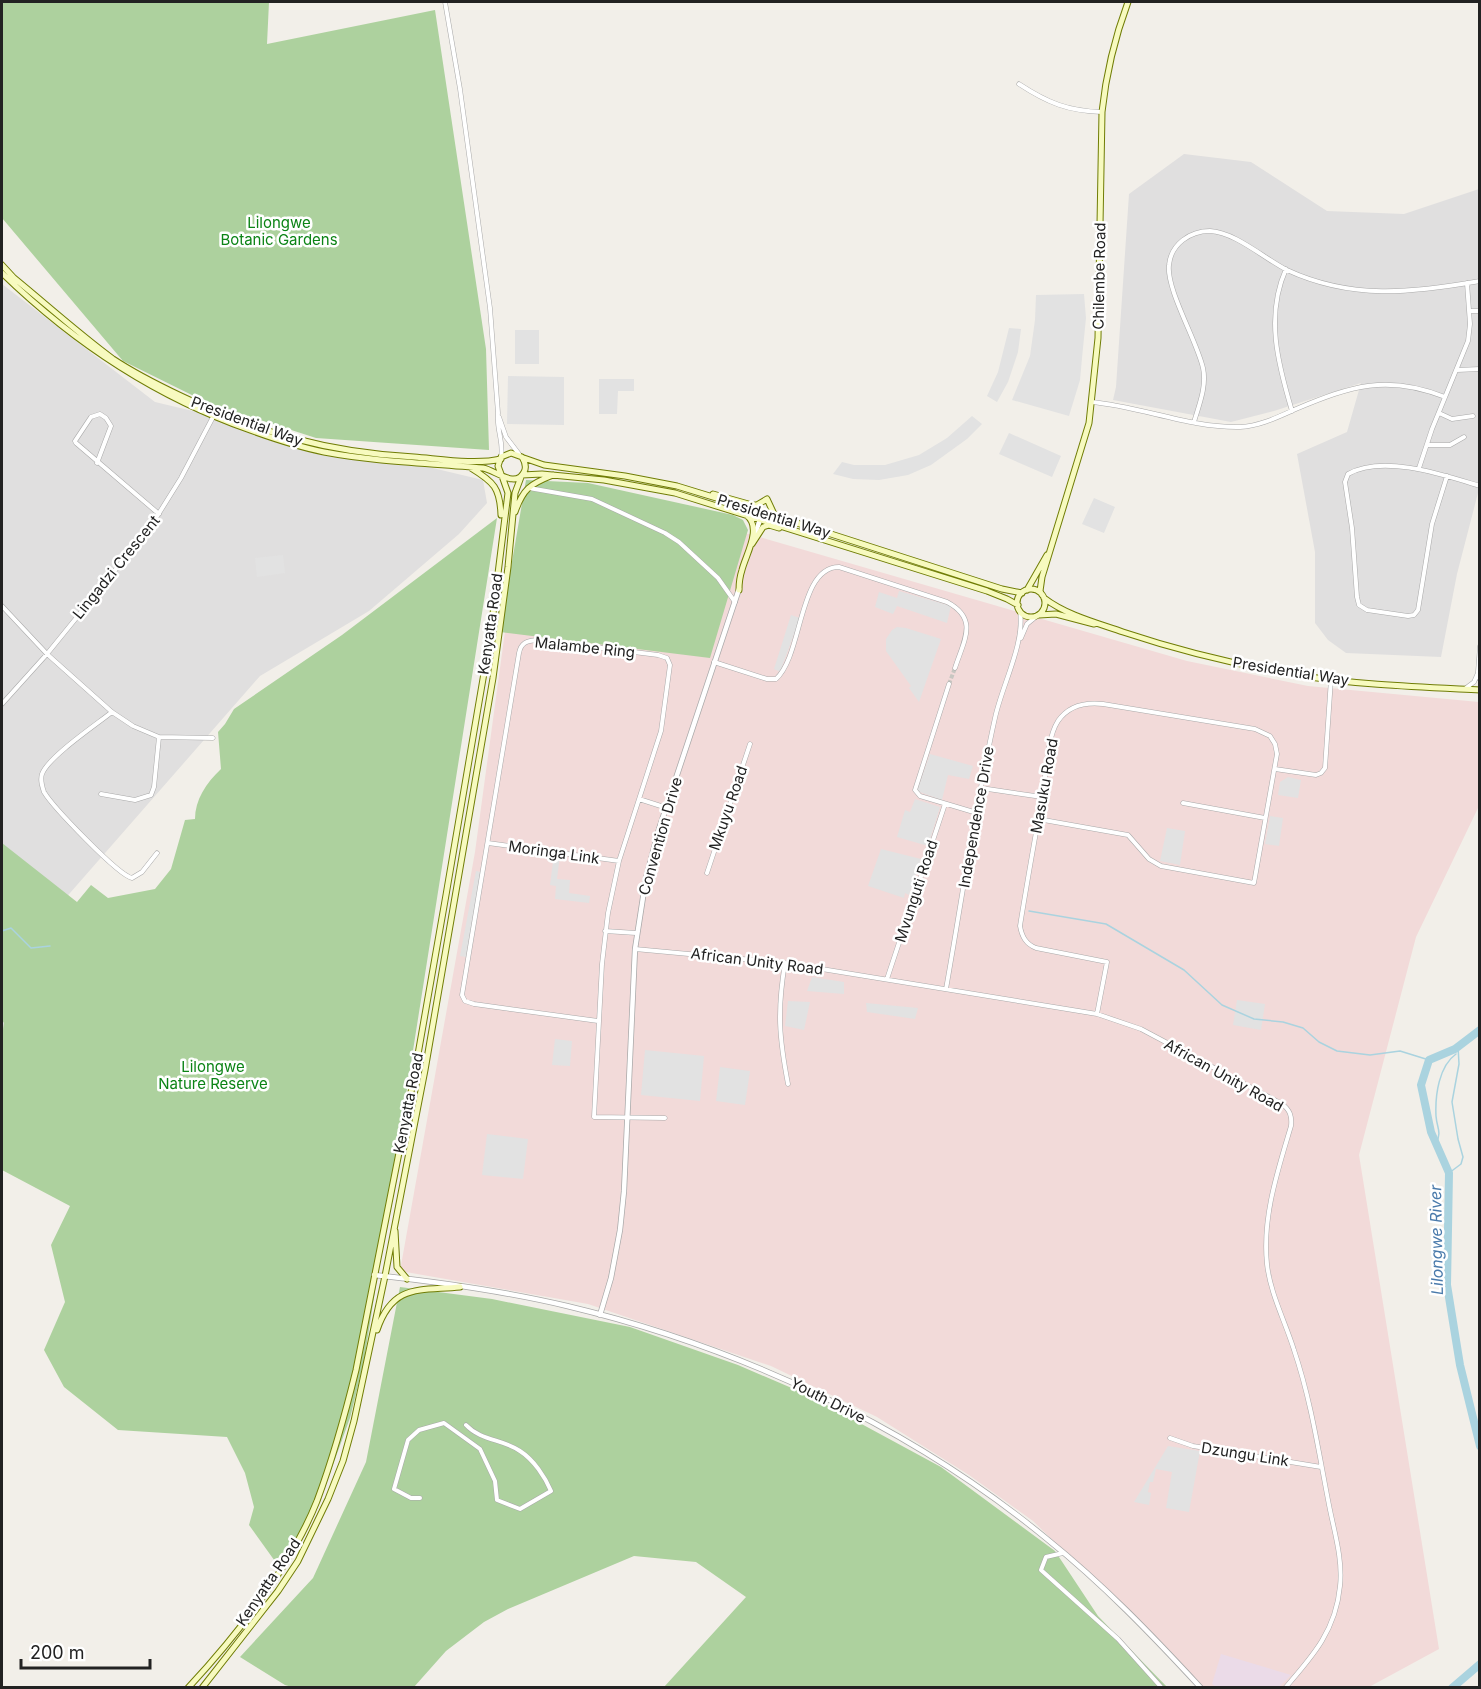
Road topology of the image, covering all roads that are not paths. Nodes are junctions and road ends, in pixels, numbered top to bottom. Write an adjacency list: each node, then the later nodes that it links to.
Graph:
1 (445, 2): 17 (street)
2 (1128, 2): 4 (main road, Chilembe Road)
3 (1019, 84): 4 (street)
4 (1102, 112): 15 (main road, Chilembe Road)
5 (2, 265): 25 (main road, Presidential Way)
6 (1286, 269): 9 (street); 16 (street); 21 (street)
7 (2, 273): 20 (main road, Presidential Way)
8 (1479, 281): 9 (street)
9 (1467, 283): 10 (street)
10 (1470, 311): 11 (street); 13 (street)
11 (1479, 311)
12 (1479, 369): 13 (street)
13 (1457, 370): 14 (street)
14 (1446, 397): 16 (street); 18 (street)
15 (1090, 402): 21 (street); 44 (main road, Chilembe Road)
16 (1292, 411): 21 (street)
17 (498, 413): 24 (street); 25 (street)
18 (1439, 413): 19 (street); 23 (street)
19 (1473, 416)
20 (213, 417): 27 (main road, Presidential Way); 37 (street, Lingadzi Crescent)
21 (1194, 422)
22 (1464, 437): 23 (street)
23 (1427, 445): 28 (street)
24 (521, 457): 25 (main road, Presidential Way); 31 (main road); 35 (main road, Presidential Way)
25 (501, 458): 29 (main road)
26 (97, 463): 26 (street); 37 (street)
27 (468, 466): 29 (main road, Presidential Way); 41 (main road)
28 (1419, 468): 32 (street); 32 (street)
29 (502, 475): 31 (main road, Presidential Way); 41 (main road, Kenyatta Road)
30 (555, 475): 31 (main road, Presidential Way); 34 (main road); 36 (main road, Presidential Way)
31 (521, 476): 40 (main road, Kenyatta Road)
32 (1447, 476): 33 (street)
33 (1479, 486)
34 (529, 488): 40 (main road); 48 (street)
35 (695, 492): 38 (main road, Presidential Way); 39 (main road)
36 (741, 513): 38 (main road, Presidential Way); 45 (main road)
37 (159, 514): 55 (street, Lingadzi Crescent)
38 (762, 515): 39 (main road, Presidential Way); 42 (main road, Presidential Way); 43 (street, Convention Drive)
39 (775, 516): 46 (main road, Presidential Way)
40 (511, 520): 95 (main road, Kenyatta Road)
41 (502, 528): 96 (main road, Kenyatta Road)
42 (827, 540): 43 (main road); 50 (main road, Presidential Way)
43 (752, 544): 45 (street, Convention Drive)
44 (1050, 548): 46 (main road); 47 (main road)
45 (739, 590): 48 (street, Convention Drive)
46 (1024, 592): 47 (main road); 50 (main road)
47 (1043, 596): 51 (main road); 52 (main road, Presidential Way)
48 (735, 602): 56 (street, Convention Drive)
49 (2, 606): 55 (street)
50 (1019, 608): 51 (main road); 54 (street, Independence Drive)
51 (1038, 615): 52 (main road, Presidential Way); 54 (street, Independence Drive)
52 (1108, 627): 59 (main road, Presidential Way)
53 (1479, 646): 58 (street)
54 (1017, 647): 70 (street, Independence Drive)
55 (46, 654): 64 (street, Lingadzi Crescent); 65 (street)
56 (714, 662): 57 (street); 76 (street, Convention Drive)
57 (955, 668)
58 (1478, 672): 60 (street); 62 (street)
59 (1331, 679): 62 (main road, Presidential Way); 69 (street)
60 (1479, 680)
61 (949, 684): 75 (street)
62 (1463, 689): 63 (main road, Presidential Way)
63 (1479, 690)
64 (2, 701)
65 (112, 712): 66 (street); 81 (street)
66 (159, 737): 67 (street); 71 (street)
67 (213, 738)
68 (750, 744): 83 (street, Mkuyu Road)
69 (1275, 769): 72 (street, Masuku Road); 78 (street, Masuku Road)
70 (981, 788): 72 (street); 77 (street, Independence Drive)
71 (101, 794)
72 (1042, 797): 79 (street, Masuku Road)
73 (639, 799): 76 (street); 80 (street, Malambe Ring); 82 (street, Malambe Ring)
74 (1183, 803): 78 (street)
75 (945, 804): 77 (street); 88 (street, Mvunguti Road)
76 (667, 808): 85 (street, Convention Drive)
77 (977, 813): 89 (street, Independence Drive)
78 (1265, 818): 79 (street, Masuku Road)
79 (1038, 819): 90 (street, Masuku Road)
80 (488, 843): 82 (street, Moringa Link); 91 (street, Malambe Ring)
81 (157, 853)
82 (619, 861): 84 (street, Malambe Ring)
83 (707, 873)
84 (605, 931): 85 (street); 91 (street, Malambe Ring)
85 (636, 933): 86 (street, Convention Drive)
86 (635, 949): 87 (street, African Unity Road); 93 (street, Convention Drive)
87 (785, 963): 88 (street, African Unity Road); 92 (street)
88 (887, 979): 89 (street, African Unity Road)
89 (946, 989): 90 (street, African Unity Road)
90 (1097, 1014): 104 (street, African Unity Road)
91 (598, 1021): 93 (street, Malambe Ring)
92 (788, 1084)
93 (626, 1118): 94 (street); 100 (street, Convention Drive)
94 (665, 1118)
95 (394, 1224): 97 (main road, Kenyatta Road); 98 (main road)
96 (374, 1275): 97 (street, Youth Drive); 107 (main road, Kenyatta Road)
97 (385, 1276): 98 (street, Youth Drive); 101 (main road, Kenyatta Road)
98 (407, 1279): 99 (street, Youth Drive)
99 (460, 1287): 100 (street, Youth Drive); 101 (main road)
100 (600, 1315): 106 (street, Youth Drive)
101 (370, 1349): 108 (main road, Kenyatta Road)
102 (466, 1425): 105 (street)
103 (1170, 1438): 104 (street, Dzungu Link)
104 (1321, 1467): 111 (street, African Unity Road)
105 (420, 1498)
106 (1063, 1553): 109 (street); 110 (street, Youth Drive)
107 (188, 1688)
108 (202, 1688)
109 (1162, 1688)
110 (1201, 1688)
111 (1285, 1688)

